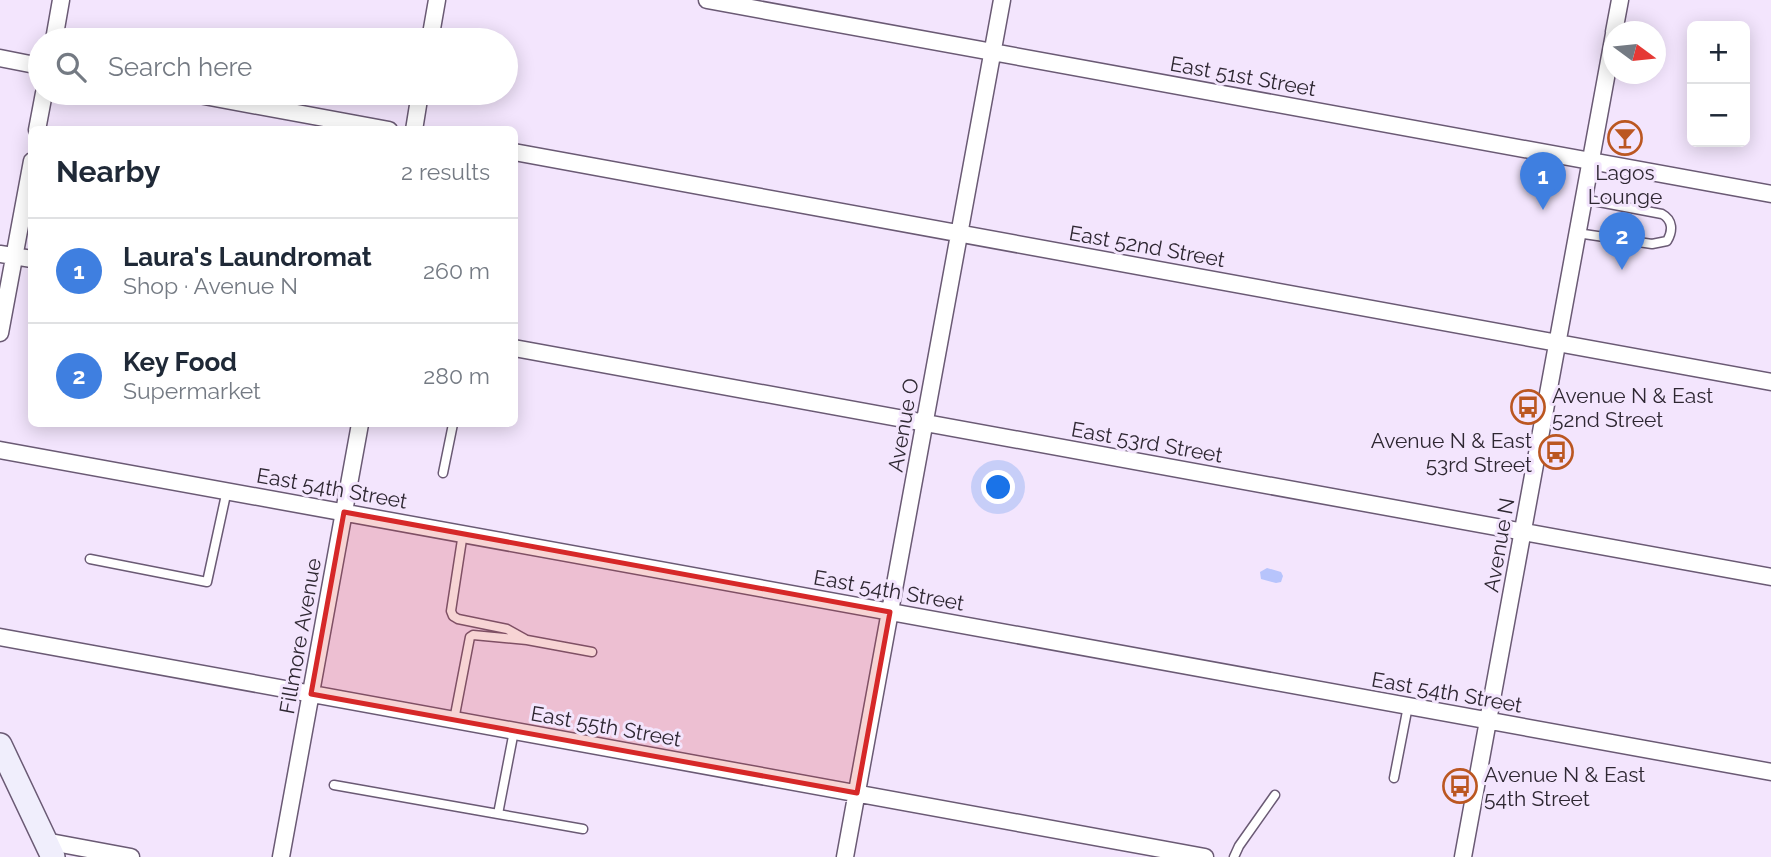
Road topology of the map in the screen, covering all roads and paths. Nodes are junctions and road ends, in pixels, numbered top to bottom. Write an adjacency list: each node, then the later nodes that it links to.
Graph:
1 (61, 0): 7 (street)
2 (437, 0): 8 (street)
3 (707, 0): 9 (street, East 51st Street)
4 (1002, 0): 9 (street, Avenue O)
5 (1620, 0): 6 (street, Avenue N)
6 (1616, 21)
7 (56, 28)
8 (432, 28)
9 (993, 52): 20 (street, East 51st Street); 24 (street, Avenue O)
10 (0, 58): 11 (street)
11 (28, 64)
12 (1604, 84): 20 (street, Avenue N)
13 (42, 105): 16 (street)
14 (253, 105): 17 (street)
15 (419, 105): 18 (street)
16 (38, 126)
17 (367, 126)
18 (415, 126)
19 (518, 153): 24 (street, East 52nd Street)
20 (1590, 161): 22 (street, East 51st Street); 23 (street, Avenue N)
21 (28, 176): 26 (street)
22 (1771, 194)
23 (1583, 199): 25 (street, Avenue N); 25 (lane)
24 (959, 233): 29 (street, East 52nd Street); 32 (street, Avenue O)
25 (1577, 233): 29 (street, Avenue N)
26 (7, 255): 27 (street); 28 (street)
27 (28, 258)
28 (0, 333)
29 (1557, 343): 31 (street, East 52nd Street); 39 (street, Avenue N)
30 (518, 349): 32 (street, East 53rd Street)
31 (1771, 382)
32 (925, 423): 39 (street, East 53rd Street); 43 (street, Avenue O)
33 (359, 427): 38 (street, Fillmore Avenue)
34 (452, 427): 36 (lane)
35 (0, 450): 37 (street, East 54th Street)
36 (443, 473)
37 (227, 491): 38 (street, East 54th Street); 41 (lane)
38 (344, 512): 40 (street, East 54th Street); 47 (street, Fillmore Avenue)
39 (1523, 532): 42 (street, East 53rd Street); 50 (street, Avenue N)
40 (463, 534): 43 (street, East 54th Street); 45 (lane)
41 (90, 559)
42 (1771, 577)
43 (890, 612): 48 (street, East 54th Street); 57 (street, Avenue O)
44 (0, 637): 47 (street, East 55th Street)
45 (527, 640): 46 (lane); 49 (lane)
46 (592, 652)
47 (311, 694): 49 (street, East 55th Street); 63 (street, Fillmore Avenue)
48 (1408, 706): 50 (street, East 54th Street); 55 (lane)
49 (454, 720): 51 (street, East 55th Street)
50 (1488, 720): 53 (street, East 54th Street); 67 (street, Avenue N)
51 (514, 731): 57 (street, East 55th Street); 59 (lane)
52 (0, 745): 54 (main road)
53 (1771, 772)
54 (7, 776): 61 (main road)
55 (1394, 778)
56 (334, 786): 59 (lane)
57 (857, 793): 64 (street, Avenue O); 65 (street, East 55th Street)
58 (1275, 795): 66 (lane)
59 (498, 814): 60 (lane)
60 (583, 829)
61 (49, 849): 62 (street)
62 (131, 857)
63 (281, 857)
64 (845, 857)
65 (1205, 857)
66 (1234, 857)
67 (1464, 857)

